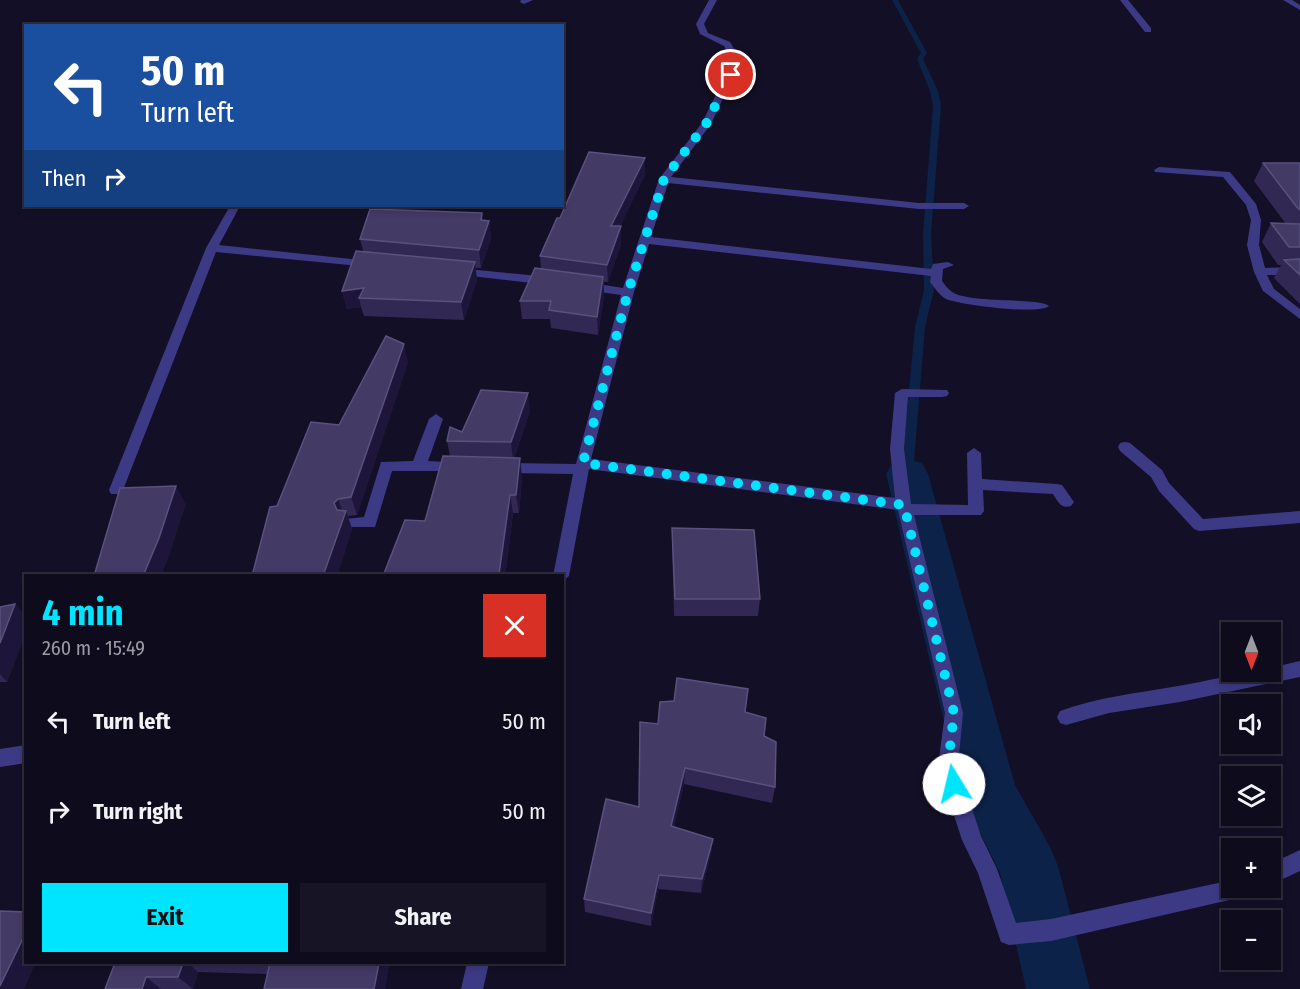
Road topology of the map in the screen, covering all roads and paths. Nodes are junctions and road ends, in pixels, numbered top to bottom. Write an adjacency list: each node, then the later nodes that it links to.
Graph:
1 (713, 0): 7 (street)
2 (1124, 0): 5 (street)
3 (1287, 0): 4 (street)
4 (1300, 8)
5 (1148, 30)
6 (1159, 171): 16 (street)
7 (664, 179): 8 (street); 10 (street)
8 (964, 206)
9 (234, 207): 11 (street)
10 (645, 240): 17 (street); 18 (street)
11 (212, 248): 12 (street); 28 (street)
12 (378, 264)
13 (948, 265): 17 (street)
14 (1300, 271): 16 (street)
15 (450, 272): 18 (street)
16 (1260, 272): 20 (street)
17 (937, 273): 19 (street)
18 (628, 292): 26 (street)
19 (1043, 306)
20 (1300, 315)
21 (942, 393): 30 (street)
22 (436, 418): 25 (street)
23 (1125, 447): 31 (street)
24 (974, 453): 27 (street)
25 (420, 466): 26 (street); 32 (street)
26 (582, 466): 30 (street); 33 (street)
27 (976, 484): 29 (street); 30 (street)
28 (116, 490)
29 (1066, 502)
30 (904, 507): 40 (street)
31 (1300, 517)
32 (350, 523)
33 (561, 574)
34 (1300, 669): 35 (street)
35 (1066, 717)
36 (24, 754): 37 (street)
37 (0, 758)
38 (1300, 860): 39 (street)
39 (1281, 869)
40 (1221, 893)
41 (478, 964): 42 (street)
42 (472, 989)

